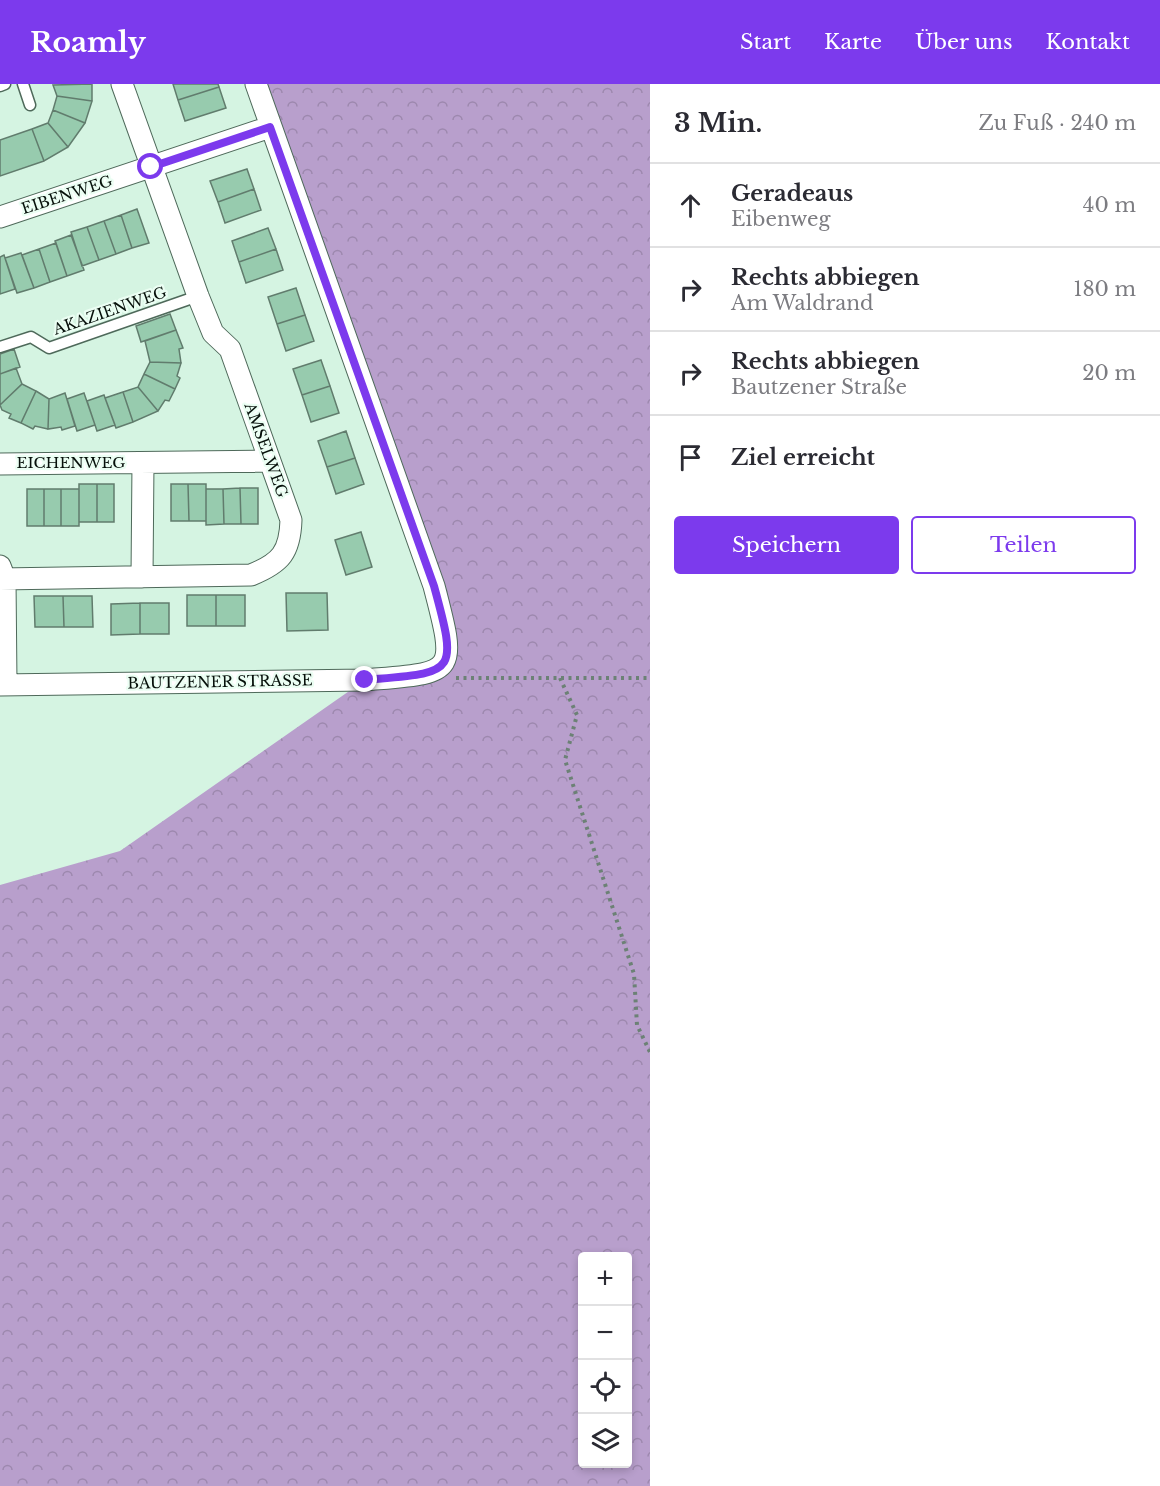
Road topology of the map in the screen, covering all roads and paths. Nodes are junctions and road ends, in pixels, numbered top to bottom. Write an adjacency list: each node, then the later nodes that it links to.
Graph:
1 (5, 84): 5 (lane)
2 (23, 84): 6 (lane)
3 (122, 84): 8 (street, AMSELWEG)
4 (256, 84): 7 (street)
5 (0, 86)
6 (30, 105)
7 (270, 127): 8 (street, EIBENWEG); 17 (street)
8 (151, 167): 9 (street, EIBENWEG); 10 (street, AMSELWEG)
9 (0, 217)
10 (198, 296): 11 (lane, AKAZIENWEG); 12 (street, AMSELWEG)
11 (0, 347)
12 (270, 461): 13 (street, EICHENWEG); 16 (street, AMSELWEG)
13 (142, 463): 14 (street, EICHENWEG); 16 (street, EICHENWEG)
14 (0, 464)
15 (2, 574): 16 (street, AMSELWEG); 20 (street)
16 (142, 577)
17 (439, 669): 18 (path); 20 (street, BAUTZENER STRASSE)
18 (560, 678): 19 (path); 21 (path)
19 (650, 678)
20 (3, 684)
21 (650, 1052)

